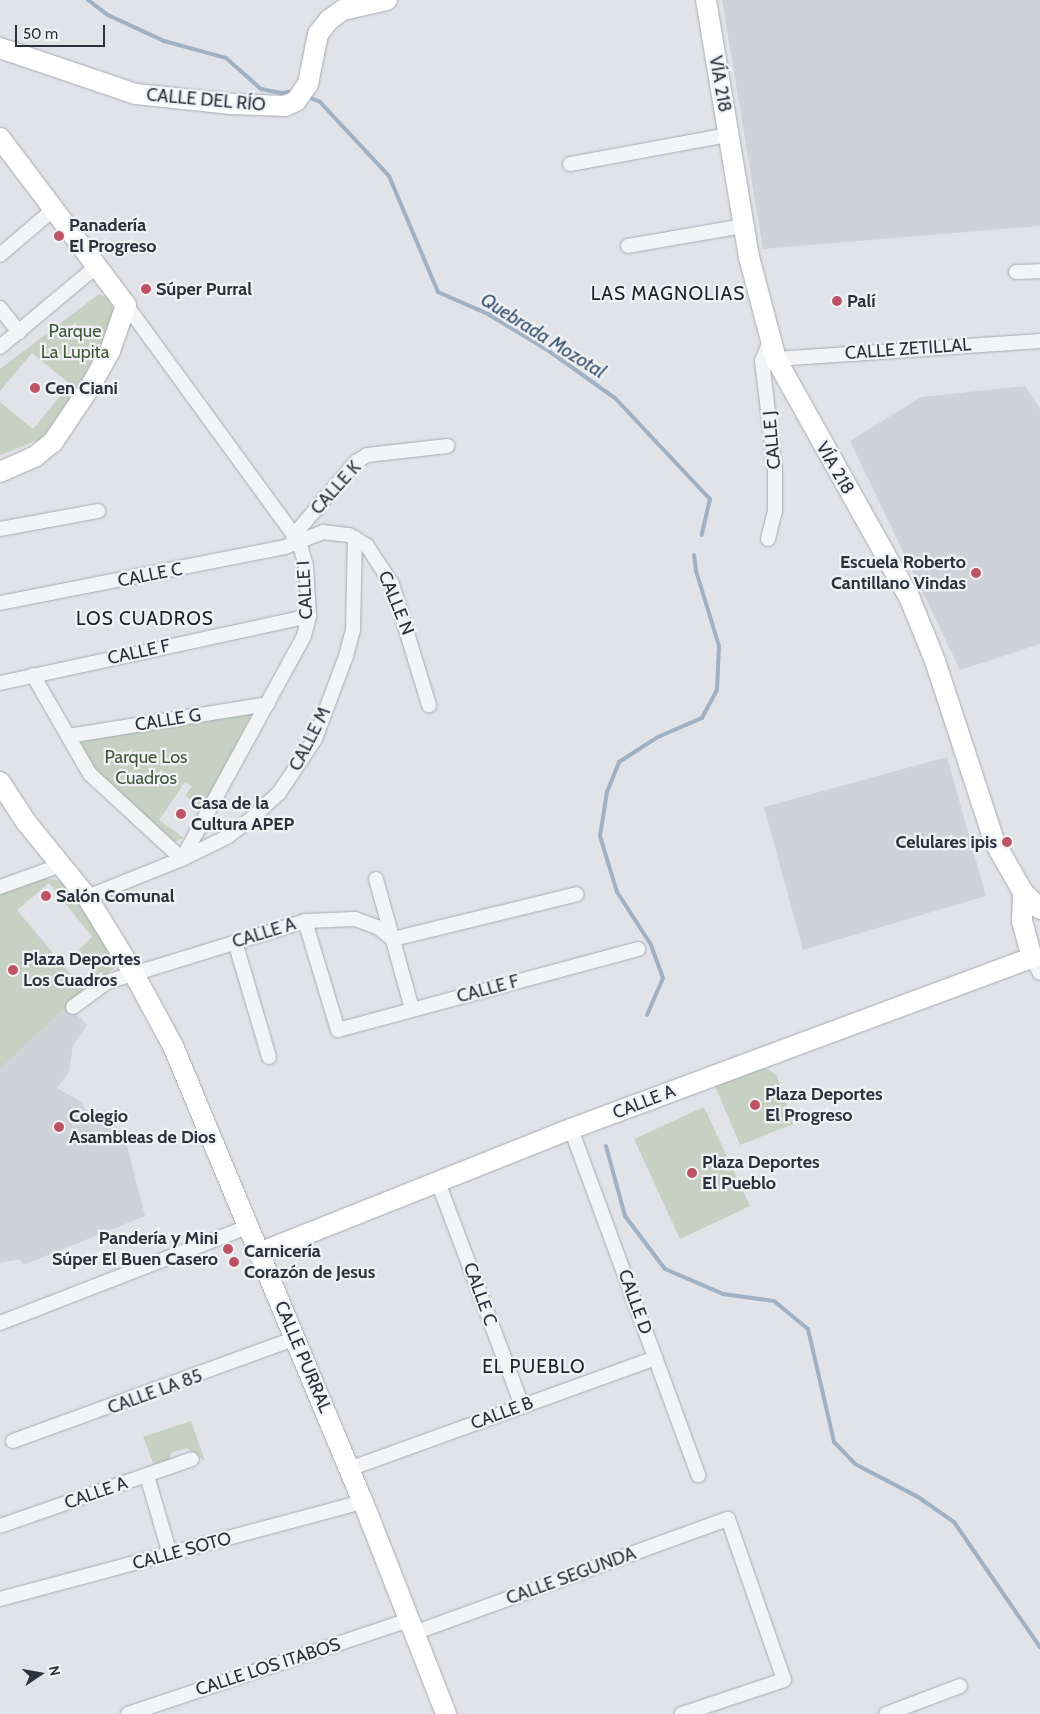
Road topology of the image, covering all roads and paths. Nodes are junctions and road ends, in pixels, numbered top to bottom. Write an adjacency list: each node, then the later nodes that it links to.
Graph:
1 (387, 0): 3 (street, CALLE DEL RÍO)
2 (706, 0): 4 (street, VÍA 218)
3 (0, 48)
4 (728, 135): 6 (street); 8 (street, VÍA 218)
5 (4, 149): 7 (street)
6 (570, 164)
7 (55, 208): 10 (street); 11 (street)
8 (744, 226): 9 (street); 19 (street, VÍA 218)
9 (628, 246)
10 (0, 255)
11 (98, 265): 14 (street); 16 (street)
12 (1040, 270): 13 (street)
13 (1016, 272)
14 (126, 305): 21 (street); 25 (street, CALLE I)
15 (0, 308): 16 (street)
16 (19, 332): 18 (street)
17 (1040, 341): 19 (street, CALLE ZETILLAL)
18 (0, 347)
19 (773, 350): 26 (street, CALLE J); 39 (street, VÍA 218)
20 (447, 446): 25 (street, CALLE K)
21 (0, 472)
22 (98, 512): 23 (street)
23 (0, 529)
24 (355, 538): 25 (street); 32 (street, CALLE N); 35 (street, CALLE M)
25 (296, 539): 27 (street, CALLE C); 28 (street, CALLE I)
26 (768, 539)
27 (0, 602)
28 (308, 616): 29 (street, CALLE F); 31 (street, CALLE I)
29 (33, 675): 30 (street, CALLE F); 33 (street)
30 (0, 683)
31 (267, 704): 33 (street, CALLE G); 35 (street, CALLE I)
32 (429, 705)
33 (68, 736): 35 (street)
34 (0, 782): 36 (street, CALLE PURRAL)
35 (182, 859): 41 (street)
36 (61, 866): 38 (street); 41 (street, CALLE PURRAL)
37 (376, 879): 44 (street)
38 (0, 886)
39 (1023, 892): 42 (street, VÍA 218); 47 (street)
40 (577, 894): 44 (street)
41 (87, 897): 48 (street, CALLE PURRAL)
42 (1040, 909)
43 (305, 921): 44 (street, CALLE A); 45 (street, CALLE A); 50 (street, CALLE F)
44 (393, 939): 50 (street)
45 (236, 942): 48 (street, CALLE A); 51 (street)
46 (638, 949): 50 (street, CALLE F)
47 (1036, 966): 52 (street, CALLE A)
48 (134, 972): 49 (street, CALLE A); 54 (street, CALLE PURRAL)
49 (73, 1007)
50 (412, 1009)
51 (269, 1057)
52 (572, 1129): 53 (street, CALLE A); 58 (street, CALLE D)
53 (438, 1182): 55 (street, CALLE A); 59 (street, CALLE C)
54 (248, 1227): 55 (street, CALLE PURRAL); 56 (street)
55 (259, 1252): 57 (street, CALLE PURRAL)
56 (0, 1322)
57 (296, 1338): 60 (street, CALLE LA 85); 62 (street, CALLE PURRAL)
58 (655, 1358): 59 (street, CALLE B); 63 (street, CALLE D)
59 (522, 1406): 62 (street, CALLE B)
60 (13, 1441)
61 (192, 1459): 64 (street, CALLE A)
62 (350, 1469): 65 (street, CALLE PURRAL)
63 (698, 1475)
64 (146, 1476): 66 (street, CALLE A); 67 (street)
65 (363, 1502): 67 (street, CALLE SOTO); 69 (street, CALLE PURRAL)
66 (0, 1526)
67 (170, 1554): 68 (street, CALLE SOTO)
68 (0, 1599)
69 (412, 1627): 71 (street, CALLE LOS ITABOS); 72 (street, CALLE PURRAL); 73 (street, CALLE SEGUNDA)
70 (960, 1686): 74 (street)
71 (128, 1714)
72 (446, 1714)
73 (682, 1714)
74 (886, 1714)

